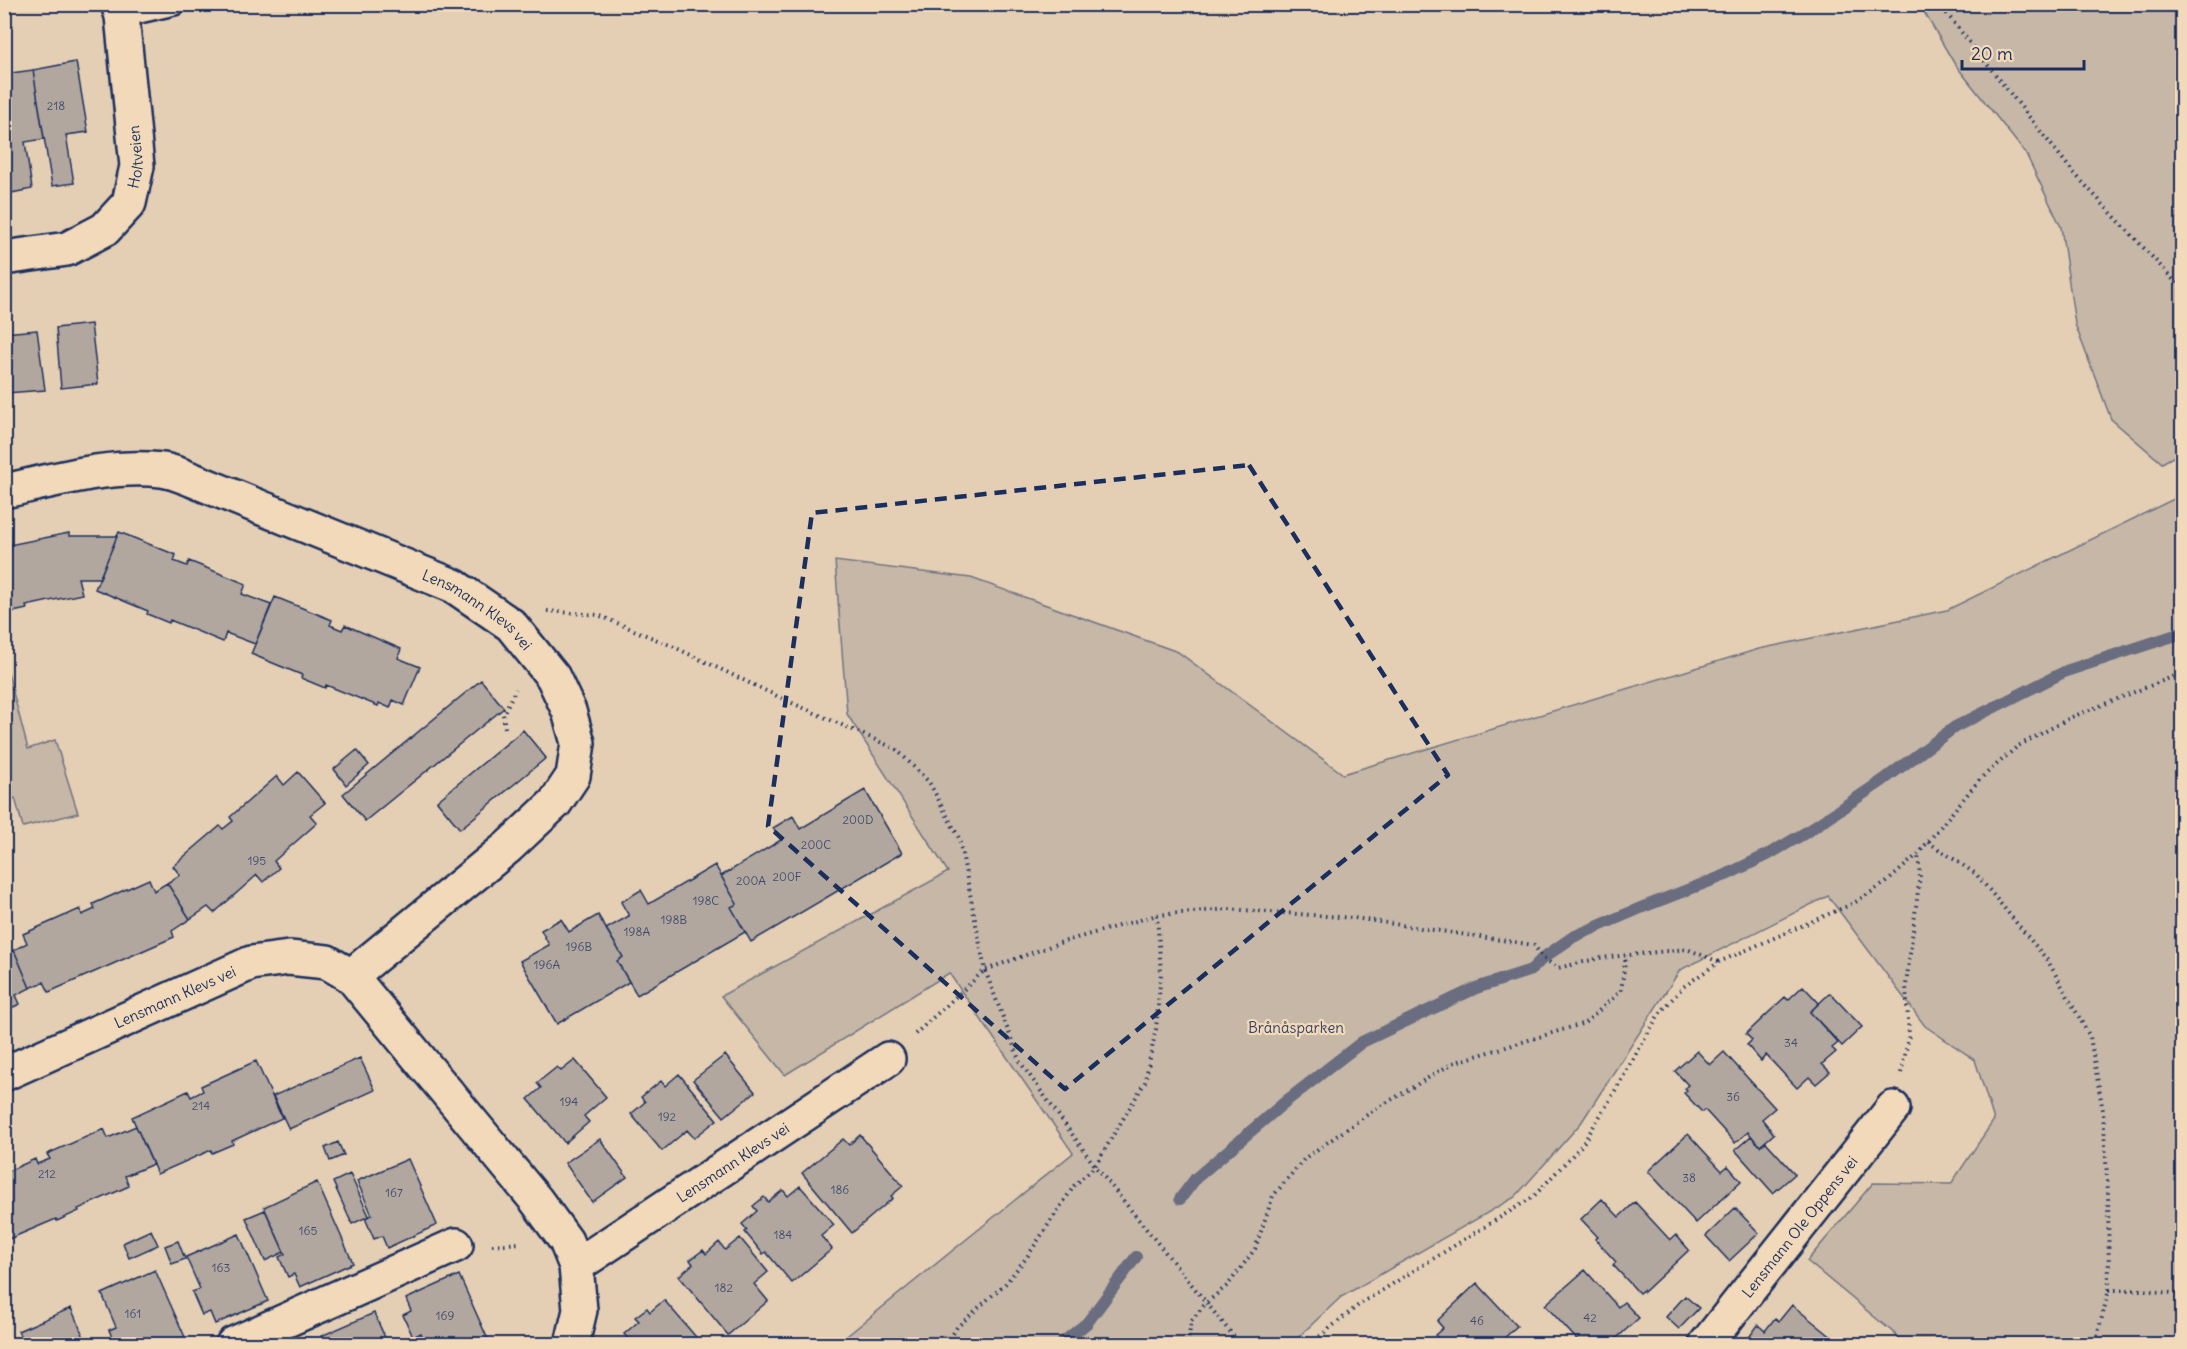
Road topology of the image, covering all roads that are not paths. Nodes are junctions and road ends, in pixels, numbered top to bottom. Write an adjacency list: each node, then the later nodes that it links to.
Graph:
1 (174, 4): 2 (lane)
2 (120, 10): 3 (street, Holtveien)
3 (4, 258)
4 (4, 491): 5 (street, Lensmann Klevs vei)
5 (351, 976): 7 (street, Lensmann Klevs vei); 10 (street, Lensmann Klevs vei)
6 (888, 1059): 10 (street, Lensmann Klevs vei)
7 (4, 1074)
8 (1893, 1108): 13 (street, Lensmann Ole Oppens vei)
9 (456, 1245): 11 (street)
10 (576, 1266): 12 (street, Lensmann Klevs vei)
11 (233, 1344)
12 (572, 1344)
13 (1706, 1344)

